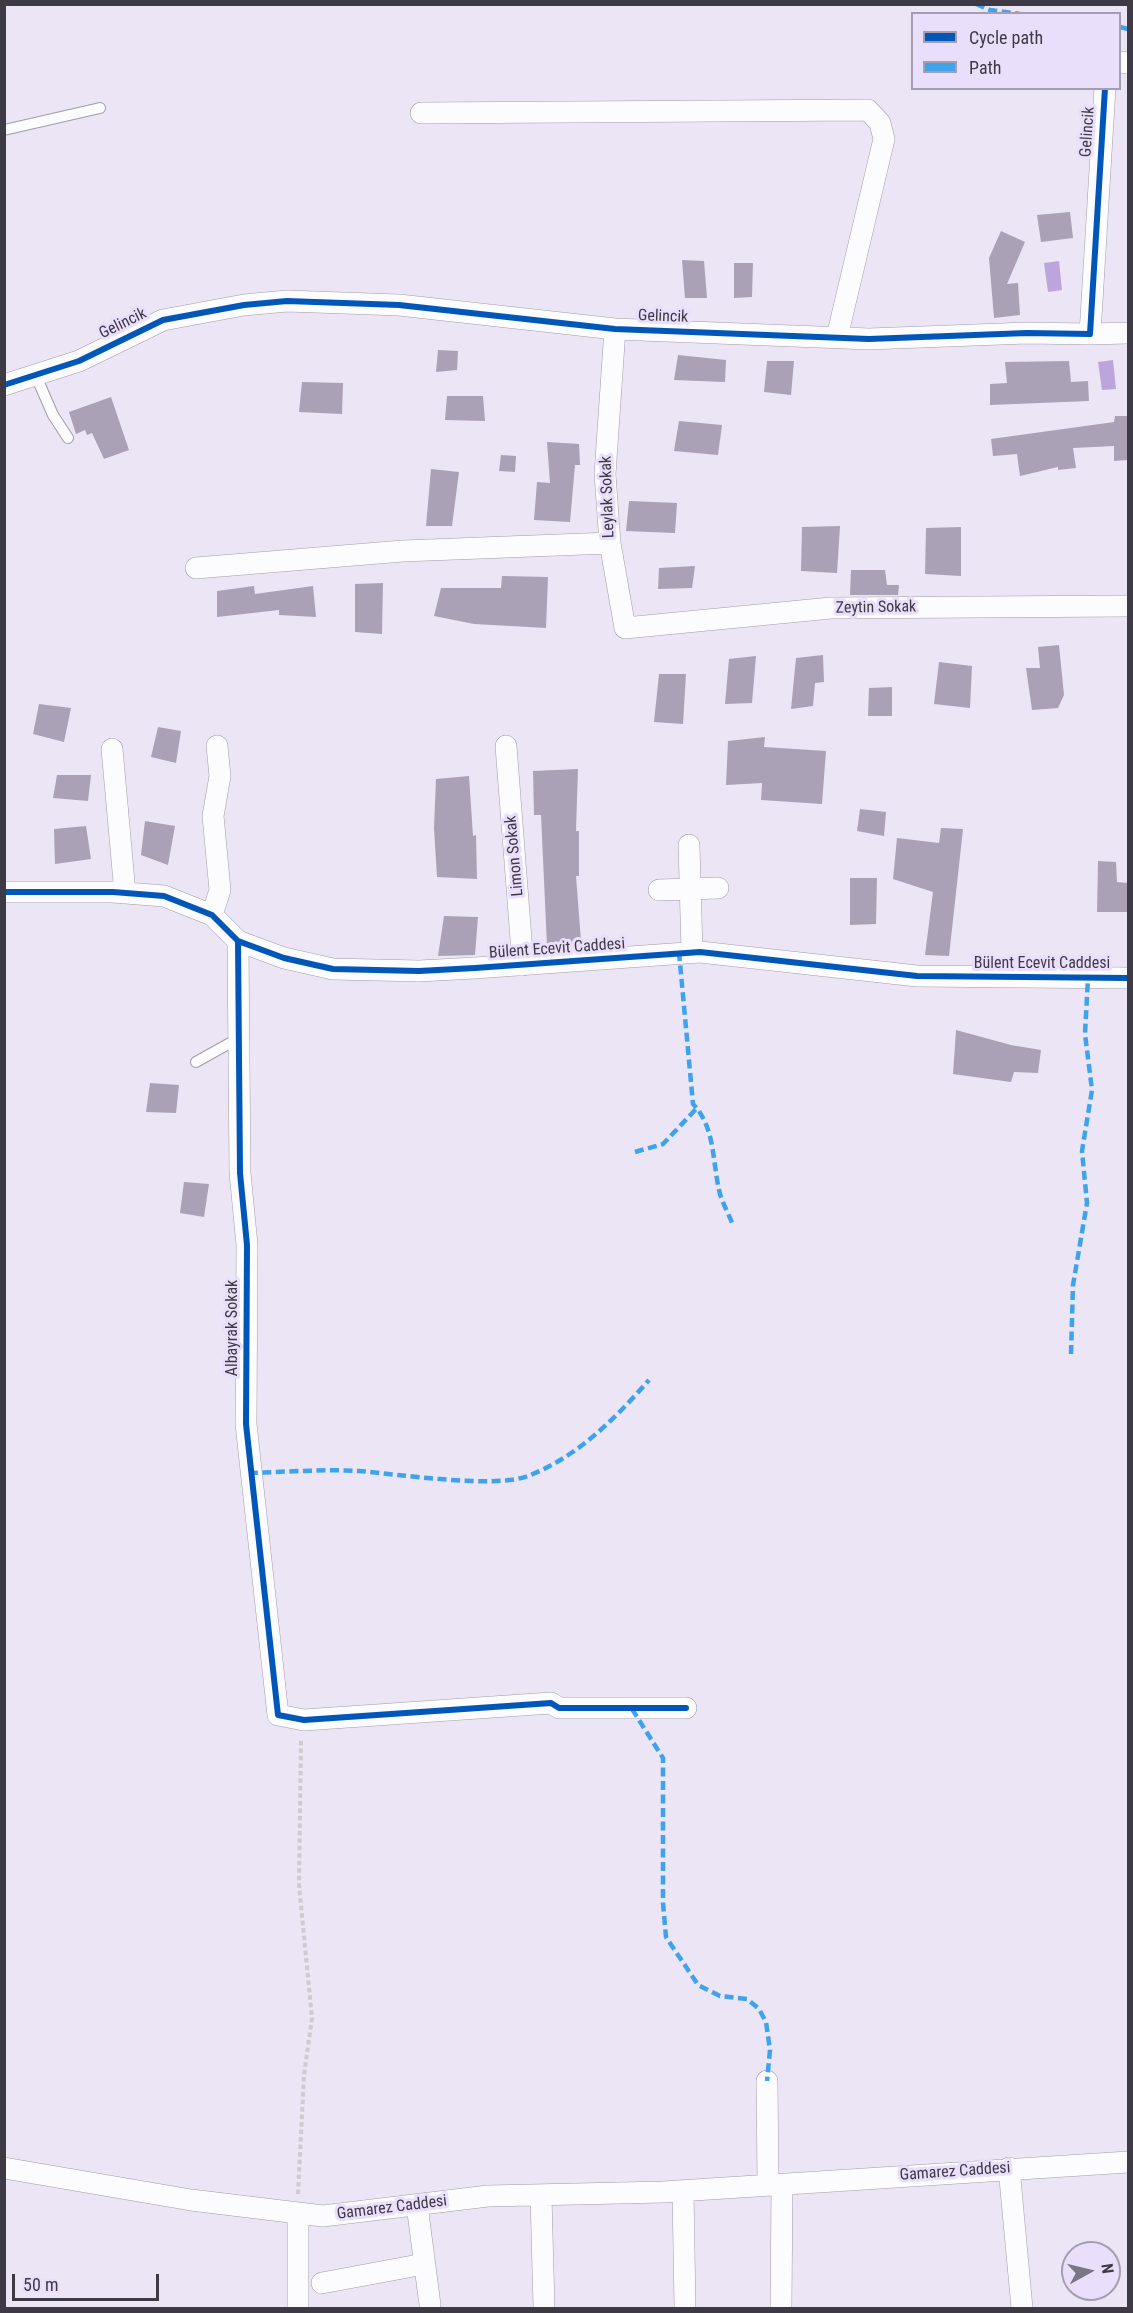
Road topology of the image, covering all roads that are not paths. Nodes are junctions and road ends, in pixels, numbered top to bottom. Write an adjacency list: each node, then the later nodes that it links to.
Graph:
1 (1105, 90): 7 (street, Gelincik)
2 (100, 108): 4 (lane)
3 (421, 113): 8 (street)
4 (4, 130)
5 (615, 329): 8 (street, Gelincik); 9 (street, Gelincik); 12 (street, Leylak Sokak)
6 (1128, 333): 7 (street)
7 (1090, 334): 8 (street, Gelincik)
8 (837, 337)
9 (36, 376): 10 (street, Gelincik); 11 (lane)
10 (4, 385)
11 (68, 438)
12 (610, 543): 13 (street); 15 (street, Leylak Sokak)
13 (196, 568)
14 (1128, 606): 15 (street, Zeytin Sokak)
15 (625, 628)
16 (218, 746): 25 (street)
17 (506, 746): 28 (street, Limon Sokak)
18 (112, 749): 24 (street)
19 (689, 845): 22 (street)
20 (718, 888): 22 (street)
21 (659, 890): 22 (street)
22 (691, 891): 27 (street)
23 (4, 892): 24 (street, Bülent Ecevit Caddesi)
24 (125, 893): 25 (street, Bülent Ecevit Caddesi)
25 (212, 915): 26 (street, Bülent Ecevit Caddesi)
26 (238, 941): 28 (street, Bülent Ecevit Caddesi); 30 (street, Albayrak Sokak)
27 (692, 952): 28 (street, Bülent Ecevit Caddesi); 29 (street, Bülent Ecevit Caddesi)
28 (523, 966)
29 (1128, 978)
30 (239, 1038): 31 (lane); 32 (street, Albayrak Sokak)
31 (196, 1062)
32 (686, 1707)
33 (766, 2081): 37 (street)
34 (1128, 2162): 36 (street, Gamarez Caddesi)
35 (4, 2168): 41 (street, Gamarez Caddesi)
36 (1009, 2168): 37 (street, Gamarez Caddesi); 49 (street)
37 (775, 2185): 38 (street, Gamarez Caddesi); 48 (street)
38 (683, 2191): 39 (street, Gamarez Caddesi); 47 (street)
39 (541, 2196): 40 (street, Gamarez Caddesi); 46 (street)
40 (417, 2205): 41 (street, Gamarez Caddesi); 42 (street)
41 (297, 2214): 45 (street)
42 (424, 2264): 43 (street); 44 (street)
43 (322, 2283)
44 (430, 2306)
45 (298, 2308)
46 (544, 2308)
47 (685, 2308)
48 (782, 2308)
49 (1022, 2308)

